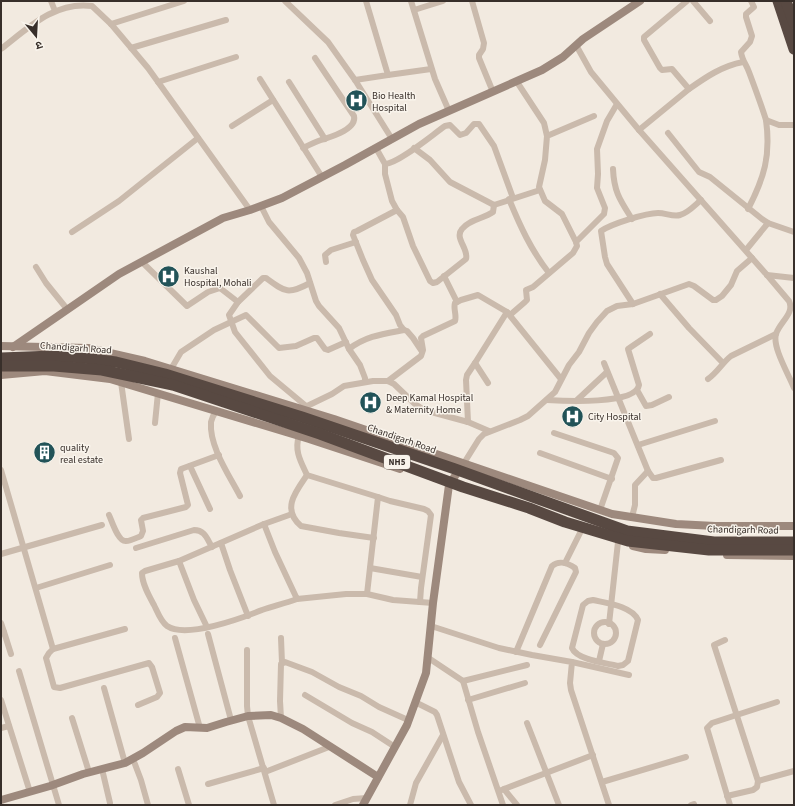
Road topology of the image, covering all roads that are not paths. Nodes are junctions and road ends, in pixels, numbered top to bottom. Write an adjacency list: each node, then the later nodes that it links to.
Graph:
1 (51, 1): 16 (street)
2 (184, 1): 19 (street)
3 (285, 1): 33 (street)
4 (366, 1): 31 (street)
5 (411, 1): 15 (street)
6 (472, 1): 38 (street)
7 (640, 1): 23 (main road)
8 (687, 1): 37 (street)
9 (692, 1): 18 (street)
10 (751, 1): 29 (street)
11 (778, 1): 26 (highway)
12 (443, 2): 15 (street)
13 (75, 3): 16 (street); 19 (street)
14 (790, 6): 20 (highway)
15 (414, 10): 30 (street)
16 (55, 11): 22 (street)
17 (226, 20): 24 (street)
18 (710, 21)
19 (111, 24): 24 (street)
20 (794, 24)
21 (1, 41): 22 (street)
22 (7, 44): 25 (street)
23 (576, 45): 36 (main road); 40 (street)
24 (131, 48): 34 (street)
25 (1, 49)
26 (794, 49)
27 (236, 58): 34 (street)
28 (315, 58): 50 (street)
29 (743, 62): 37 (street); 43 (street)
30 (431, 69): 31 (street); 41 (street)
31 (388, 75): 33 (street)
32 (260, 79): 39 (street)
33 (355, 80): 51 (street)
34 (158, 82): 49 (street)
35 (289, 82): 50 (street)
36 (516, 82): 38 (main road); 48 (street)
37 (689, 89): 46 (street)
38 (493, 92): 41 (main road)
39 (273, 100): 45 (street); 52 (street)
40 (617, 104): 46 (street); 67 (street)
41 (449, 111): 51 (main road)
42 (594, 116): 48 (street)
43 (766, 120): 44 (street); 63 (street)
44 (794, 125)
45 (232, 126)
46 (639, 130): 60 (street)
47 (668, 133): 63 (street)
48 (547, 136): 58 (street)
49 (198, 138): 64 (street); 69 (street)
50 (325, 139): 52 (street)
51 (392, 139): 53 (main road)
52 (303, 148): 57 (street)
53 (376, 148): 55 (street); 57 (main road)
54 (414, 148): 55 (street); 59 (street); 61 (street)
55 (385, 164): 65 (street)
56 (613, 169): 66 (street)
57 (322, 177): 62 (main road)
58 (540, 190): 59 (street); 73 (street)
59 (511, 199): 61 (street); 79 (street)
60 (701, 200): 66 (street); 74 (street)
61 (494, 205): 81 (street)
62 (261, 206): 64 (main road); 83 (street)
63 (748, 209): 68 (street)
64 (250, 210): 76 (main road)
65 (397, 210): 72 (street); 81 (street)
66 (632, 219): 70 (street)
67 (594, 223): 70 (street); 73 (street)
68 (768, 223): 71 (street); 74 (street)
69 (72, 232)
70 (602, 232): 87 (street)
71 (794, 232)
72 (356, 242): 77 (street); 91 (street)
73 (576, 242): 79 (street)
74 (746, 250): 75 (street)
75 (752, 258): 80 (street); 84 (street)
76 (142, 262): 85 (street); 88 (main road)
77 (326, 262)
78 (36, 267): 88 (street)
79 (549, 273): 89 (street)
80 (767, 275): 82 (street); 93 (street)
81 (444, 276): 86 (street)
82 (794, 278)
83 (310, 283): 85 (street); 94 (street)
84 (660, 294): 87 (street); 102 (street)
85 (238, 302): 90 (street)
86 (457, 302): 89 (street); 98 (street)
87 (633, 304): 108 (street)
88 (67, 309): 96 (main road)
89 (508, 314): 100 (street); 108 (street)
90 (230, 322): 94 (street); 104 (street); 120 (street)
91 (404, 330): 97 (street); 98 (street)
92 (650, 334): 114 (street)
93 (776, 334): 102 (street); 113 (street)
94 (346, 342): 97 (street)
95 (1, 346): 96 (main road)
96 (14, 346): 103 (main road); 104 (main road)
97 (349, 349): 111 (street)
98 (422, 353): 109 (street)
99 (1, 358): 153 (highway, Chandigarh Road / NH5, bridge)
100 (475, 363): 112 (street); 123 (street)
101 (604, 363): 105 (street)
102 (723, 363): 107 (street)
103 (1, 366): 158 (highway, NH5, bridge)
104 (171, 369): 120 (main road)
105 (607, 372): 117 (street); 119 (street)
106 (1, 375): 110 (main road)
107 (708, 378)
108 (561, 379): 118 (street)
109 (388, 381): 111 (street); 123 (street)
110 (121, 382): 115 (main road); 128 (street)
111 (365, 382): 120 (street)
112 (488, 383)
113 (794, 388)
114 (637, 390): 116 (street); 117 (street)
115 (158, 393): 121 (main road); 124 (street)
116 (669, 397)
117 (617, 398): 119 (street); 129 (street)
118 (547, 400): 119 (street); 125 (street)
119 (576, 400)
120 (304, 408): 133 (main road)
121 (216, 410): 127 (main road); 131 (street)
122 (715, 421): 129 (street)
123 (468, 422): 125 (street)
124 (155, 423)
125 (489, 431): 133 (street)
126 (554, 433): 138 (street)
127 (299, 436): 137 (street); 139 (main road)
128 (129, 438)
129 (638, 445): 136 (street)
130 (540, 453): 138 (street)
131 (219, 454): 134 (street); 140 (street)
132 (721, 460): 136 (street)
133 (464, 463): 139 (main road); 143 (main road)
134 (190, 466): 142 (street); 145 (street)
135 (1, 470): 155 (street)
136 (648, 471): 146 (street)
137 (307, 475): 141 (street); 144 (street)
138 (612, 479): 143 (street)
139 (449, 485): 150 (main road); 170 (main road)
140 (240, 496)
141 (378, 497): 151 (street); 165 (street)
142 (210, 509)
143 (600, 510): 146 (main road)
144 (292, 514): 147 (street); 151 (street)
145 (110, 515)
146 (632, 517): 149 (main road)
147 (264, 524): 154 (street); 168 (street)
148 (102, 525): 155 (street)
149 (794, 526)
150 (581, 531): 152 (main road); 162 (street)
151 (374, 538): 164 (street)
152 (618, 542): 160 (main road); 171 (street)
153 (794, 542)
154 (221, 543): 156 (street); 172 (street)
155 (24, 547): 159 (street); 166 (street)
156 (212, 547): 157 (street); 161 (street)
157 (136, 548)
158 (794, 550)
159 (1, 554)
160 (794, 556)
161 (180, 561): 176 (street); 176 (street)
162 (565, 563): 184 (street); 187 (street)
163 (110, 565): 166 (street)
164 (370, 568): 165 (street); 167 (street)
165 (422, 577): 169 (street)
166 (36, 588): 185 (street)
167 (367, 594): 168 (street); 169 (street)
168 (297, 599): 172 (street)
169 (420, 602): 170 (street)
170 (433, 603): 175 (main road)
171 (612, 604): 174 (street); 190 (street); 190 (street)
172 (248, 616): 176 (street)
173 (1, 623): 178 (street)
174 (609, 624): 183 (street); 183 (street)
175 (431, 626): 187 (street); 189 (main road)
176 (207, 627)
177 (125, 629): 185 (street)
178 (3, 633): 188 (street)
179 (208, 634): 209 (street)
180 (175, 638): 214 (street)
181 (281, 638): 192 (street)
182 (725, 640): 205 (street)
183 (603, 644): 190 (street)
184 (540, 645)
185 (53, 649): 204 (street)
186 (247, 650): 206 (street)
187 (516, 652): 191 (street)
188 (11, 654)
189 (427, 658): 196 (street); 202 (main road)
190 (599, 661)
191 (572, 662): 195 (street); 218 (street)
192 (282, 663): 208 (street); 210 (street)
193 (527, 665): 196 (street)
194 (19, 671): 232 (street)
195 (629, 675)
196 (464, 681): 201 (street)
197 (525, 684): 201 (street)
198 (104, 688): 221 (street)
199 (305, 695): 217 (street)
200 (1, 700): 212 (street)
201 (468, 700): 233 (street)
202 (415, 702): 210 (main road); 215 (street)
203 (777, 702): 205 (street)
204 (138, 705)
205 (736, 715): 229 (street); 235 (street)
206 (248, 716): 208 (main road); 209 (main road); 224 (street)
207 (72, 718): 226 (street)
208 (281, 718): 216 (main road)
209 (231, 720): 214 (main road)
210 (408, 720): 217 (main road)
211 (527, 723): 227 (street)
212 (9, 726): 213 (street); 234 (street)
213 (1, 728)
214 (200, 728): 220 (main road)
215 (443, 736): 244 (street); 245 (street)
216 (329, 747): 224 (street); 228 (main road)
217 (395, 747): 228 (main road)
218 (593, 756): 227 (street); 230 (street)
219 (686, 757): 230 (street)
220 (133, 759): 221 (main road); 240 (street)
221 (125, 762): 223 (main road)
222 (178, 768): 241 (street)
223 (102, 769): 226 (main road); 238 (street)
224 (264, 770): 231 (street); 242 (street)
225 (794, 771): 229 (street)
226 (89, 772): 232 (main road)
227 (547, 772): 233 (street); 248 (street)
228 (378, 777): 237 (main road)
229 (758, 781): 235 (street)
230 (602, 782): 249 (street)
231 (208, 784)
232 (53, 785): 234 (main road); 239 (street)
233 (501, 790): 246 (street); 247 (street)
234 (30, 792): 236 (main road)
235 (727, 796): 250 (street)
236 (7, 801)
237 (365, 801): 243 (street)
238 (110, 803)
239 (59, 805)
240 (148, 805)
241 (189, 805)
242 (274, 805)
243 (335, 805)
244 (410, 805)
245 (471, 805)
246 (503, 805)
247 (517, 805)
248 (559, 805)
249 (609, 805)
250 (730, 805)

